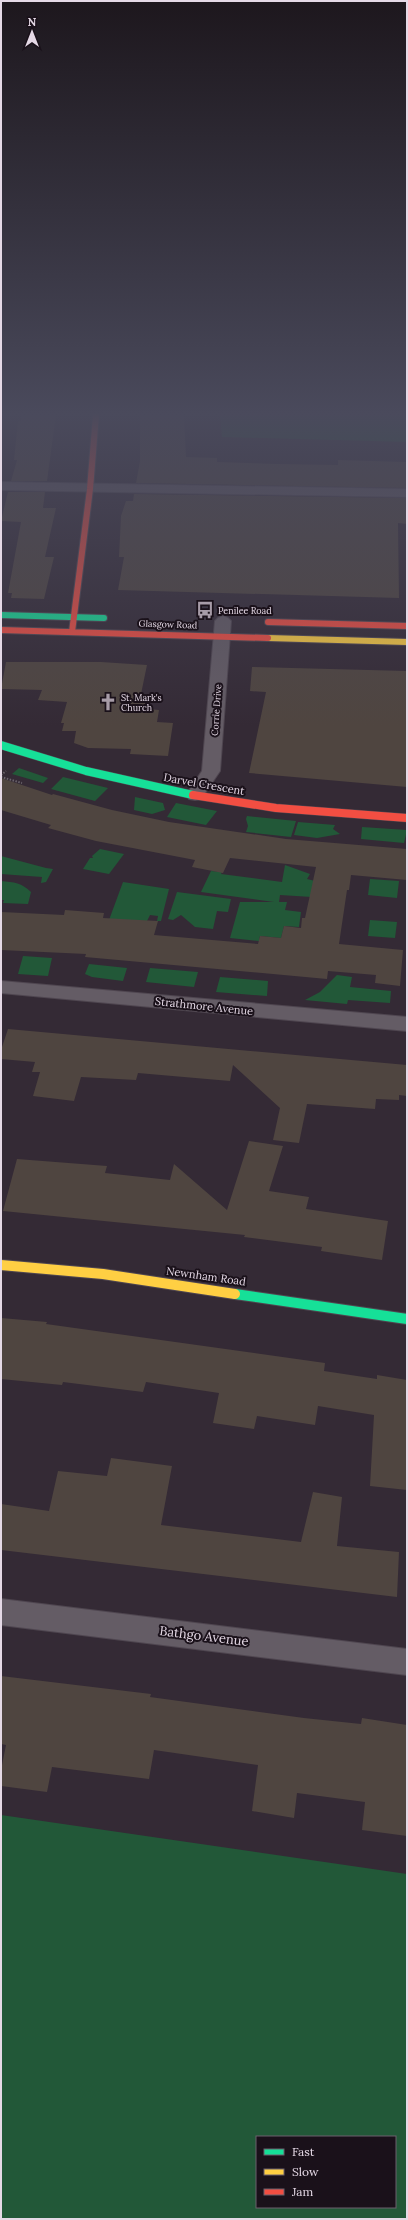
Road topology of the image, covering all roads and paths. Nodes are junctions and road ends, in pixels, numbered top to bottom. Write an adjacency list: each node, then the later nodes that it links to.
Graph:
1 (86, 519): 3 (street)
2 (1, 615): 3 (street)
3 (74, 617): 4 (street); 9 (street)
4 (110, 618)
5 (255, 622): 7 (street)
6 (223, 624): 9 (street, Glasgow Road); 10 (street, Glasgow Road); 14 (street, Corrie Drive)
7 (407, 626)
8 (1, 630): 9 (street, Glasgow Road)
9 (72, 632)
10 (407, 642)
11 (1, 745): 14 (street, Darvel Crescent)
12 (1, 777): 13 (path)
13 (22, 783)
14 (195, 796): 15 (street, Darvel Crescent)
15 (407, 818)
16 (1, 987): 17 (street, Strathmore Avenue)
17 (407, 1024)
18 (1, 1265): 19 (street, Newnham Road)
19 (407, 1319)
20 (1, 1612): 21 (street, Bathgo Avenue)
21 (407, 1662)

